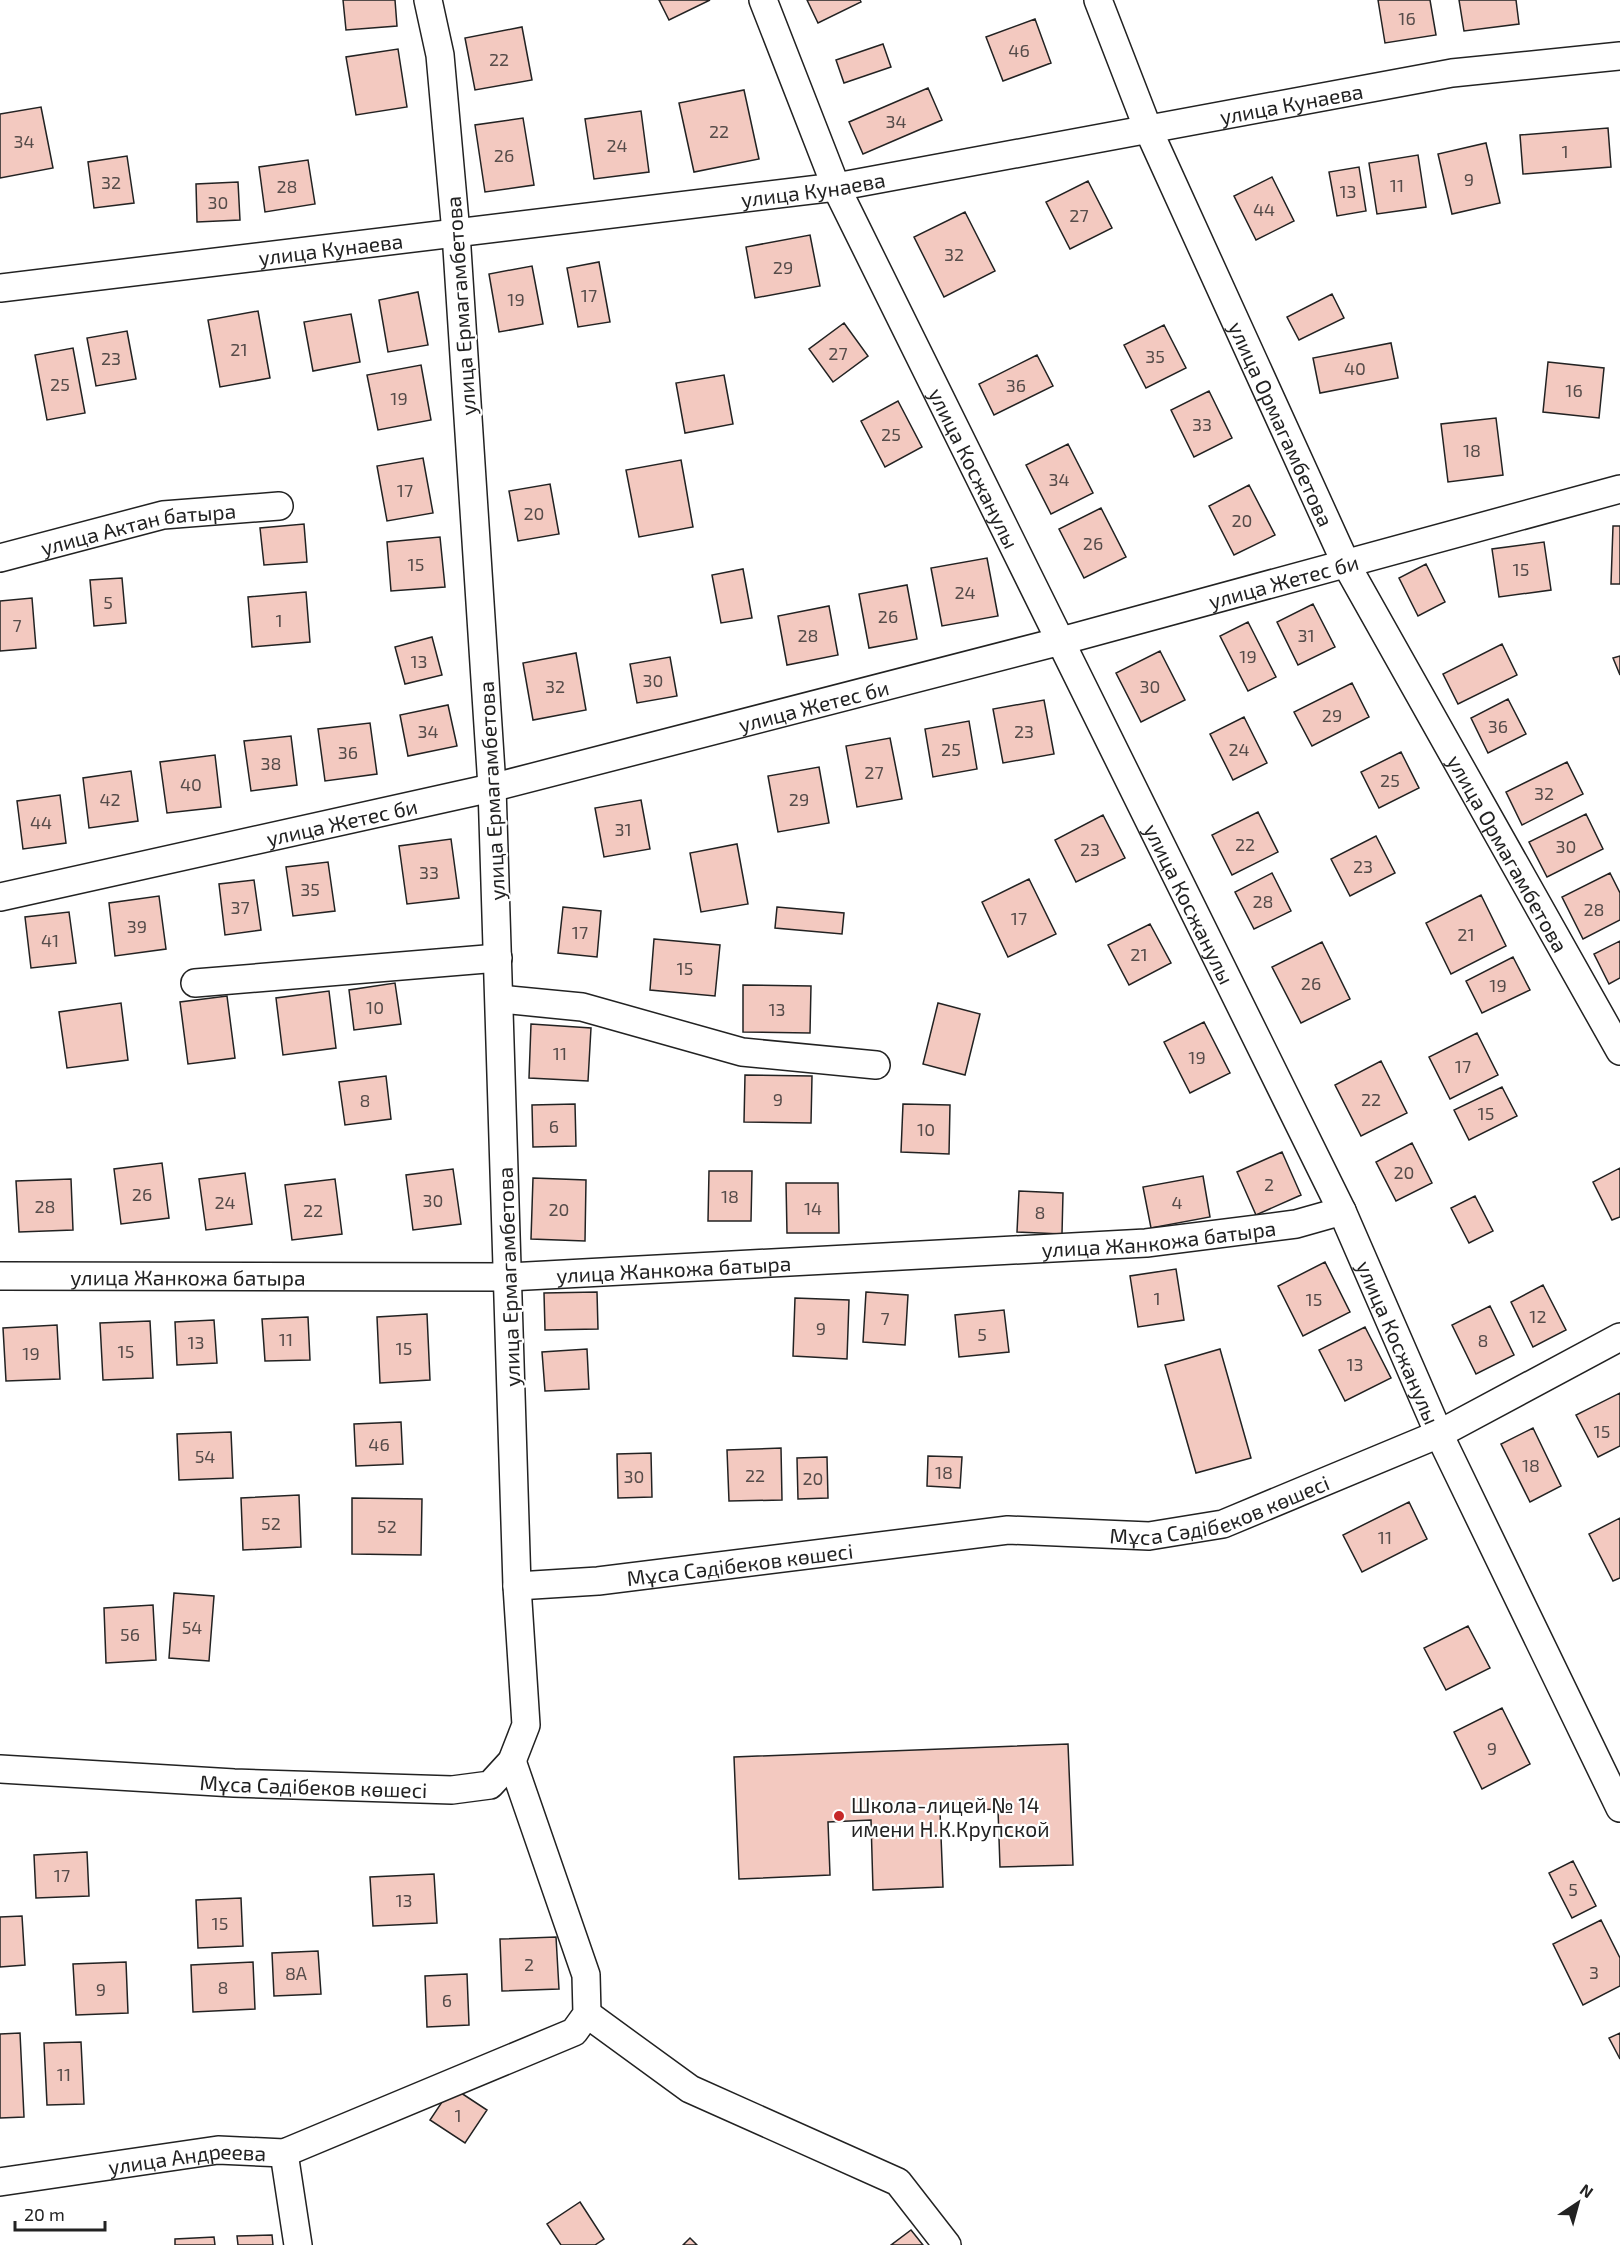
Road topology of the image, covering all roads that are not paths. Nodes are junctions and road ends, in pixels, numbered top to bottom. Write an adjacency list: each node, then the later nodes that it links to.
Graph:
1 (428, 0): 7 (street, улица Ермагамбетова)
2 (763, 0): 6 (street, улица Косжанулы)
3 (1098, 0): 5 (street, улица Ормагамбетова)
4 (1620, 56): 5 (street, улица Кунаева)
5 (1148, 129): 6 (street, улица Кунаева); 12 (street, улица Ормагамбетова)
6 (836, 187): 7 (street, улица Кунаева); 13 (street, улица Косжанулы)
7 (456, 233): 8 (street, улица Кунаева); 14 (street, улица Ермагамбетова)
8 (0, 288)
9 (1620, 489): 12 (street, улица Жетес би)
10 (279, 506): 11 (street, улица Актан батыра)
11 (0, 558)
12 (1346, 564): 13 (street, улица Жетес би); 19 (street, улица Ормагамбетова)
13 (1061, 641): 14 (street, улица Жетес би); 21 (street, улица Косжанулы)
14 (492, 787): 15 (street, улица Жетес би); 16 (street, улица Ермагамбетова)
15 (0, 897)
16 (498, 958): 17 (street); 18 (street, улица Ермагамбетова)
17 (195, 983)
18 (500, 999): 20 (street); 23 (street, улица Ермагамбетова)
19 (1620, 1051)
20 (876, 1065)
21 (1342, 1211): 23 (street, улица Жанкожа батыра); 25 (street, улица Косжанулы)
22 (0, 1276): 23 (street, улица Жанкожа батыра)
23 (508, 1278): 26 (street, улица Ермагамбетова)
24 (1620, 1337): 25 (street, Мұса Сәдібеков көшесі)
25 (1439, 1434): 26 (street, Мұса Сәдібеков көшесі); 28 (street, улица Косжанулы)
26 (517, 1586): 27 (street, Мұса Сәдібеков көшесі)
27 (512, 1761): 29 (street, Мұса Сәдібеков көшесі); 31 (street)
28 (1612, 1768): 30 (street, улица Косжанулы)
29 (0, 1769)
30 (1620, 1808)
31 (587, 2014): 32 (street); 35 (street)
32 (284, 2153): 33 (street, улица Андреева); 34 (street, улица Андреева)
33 (0, 2182)
34 (298, 2245)
35 (947, 2245)

